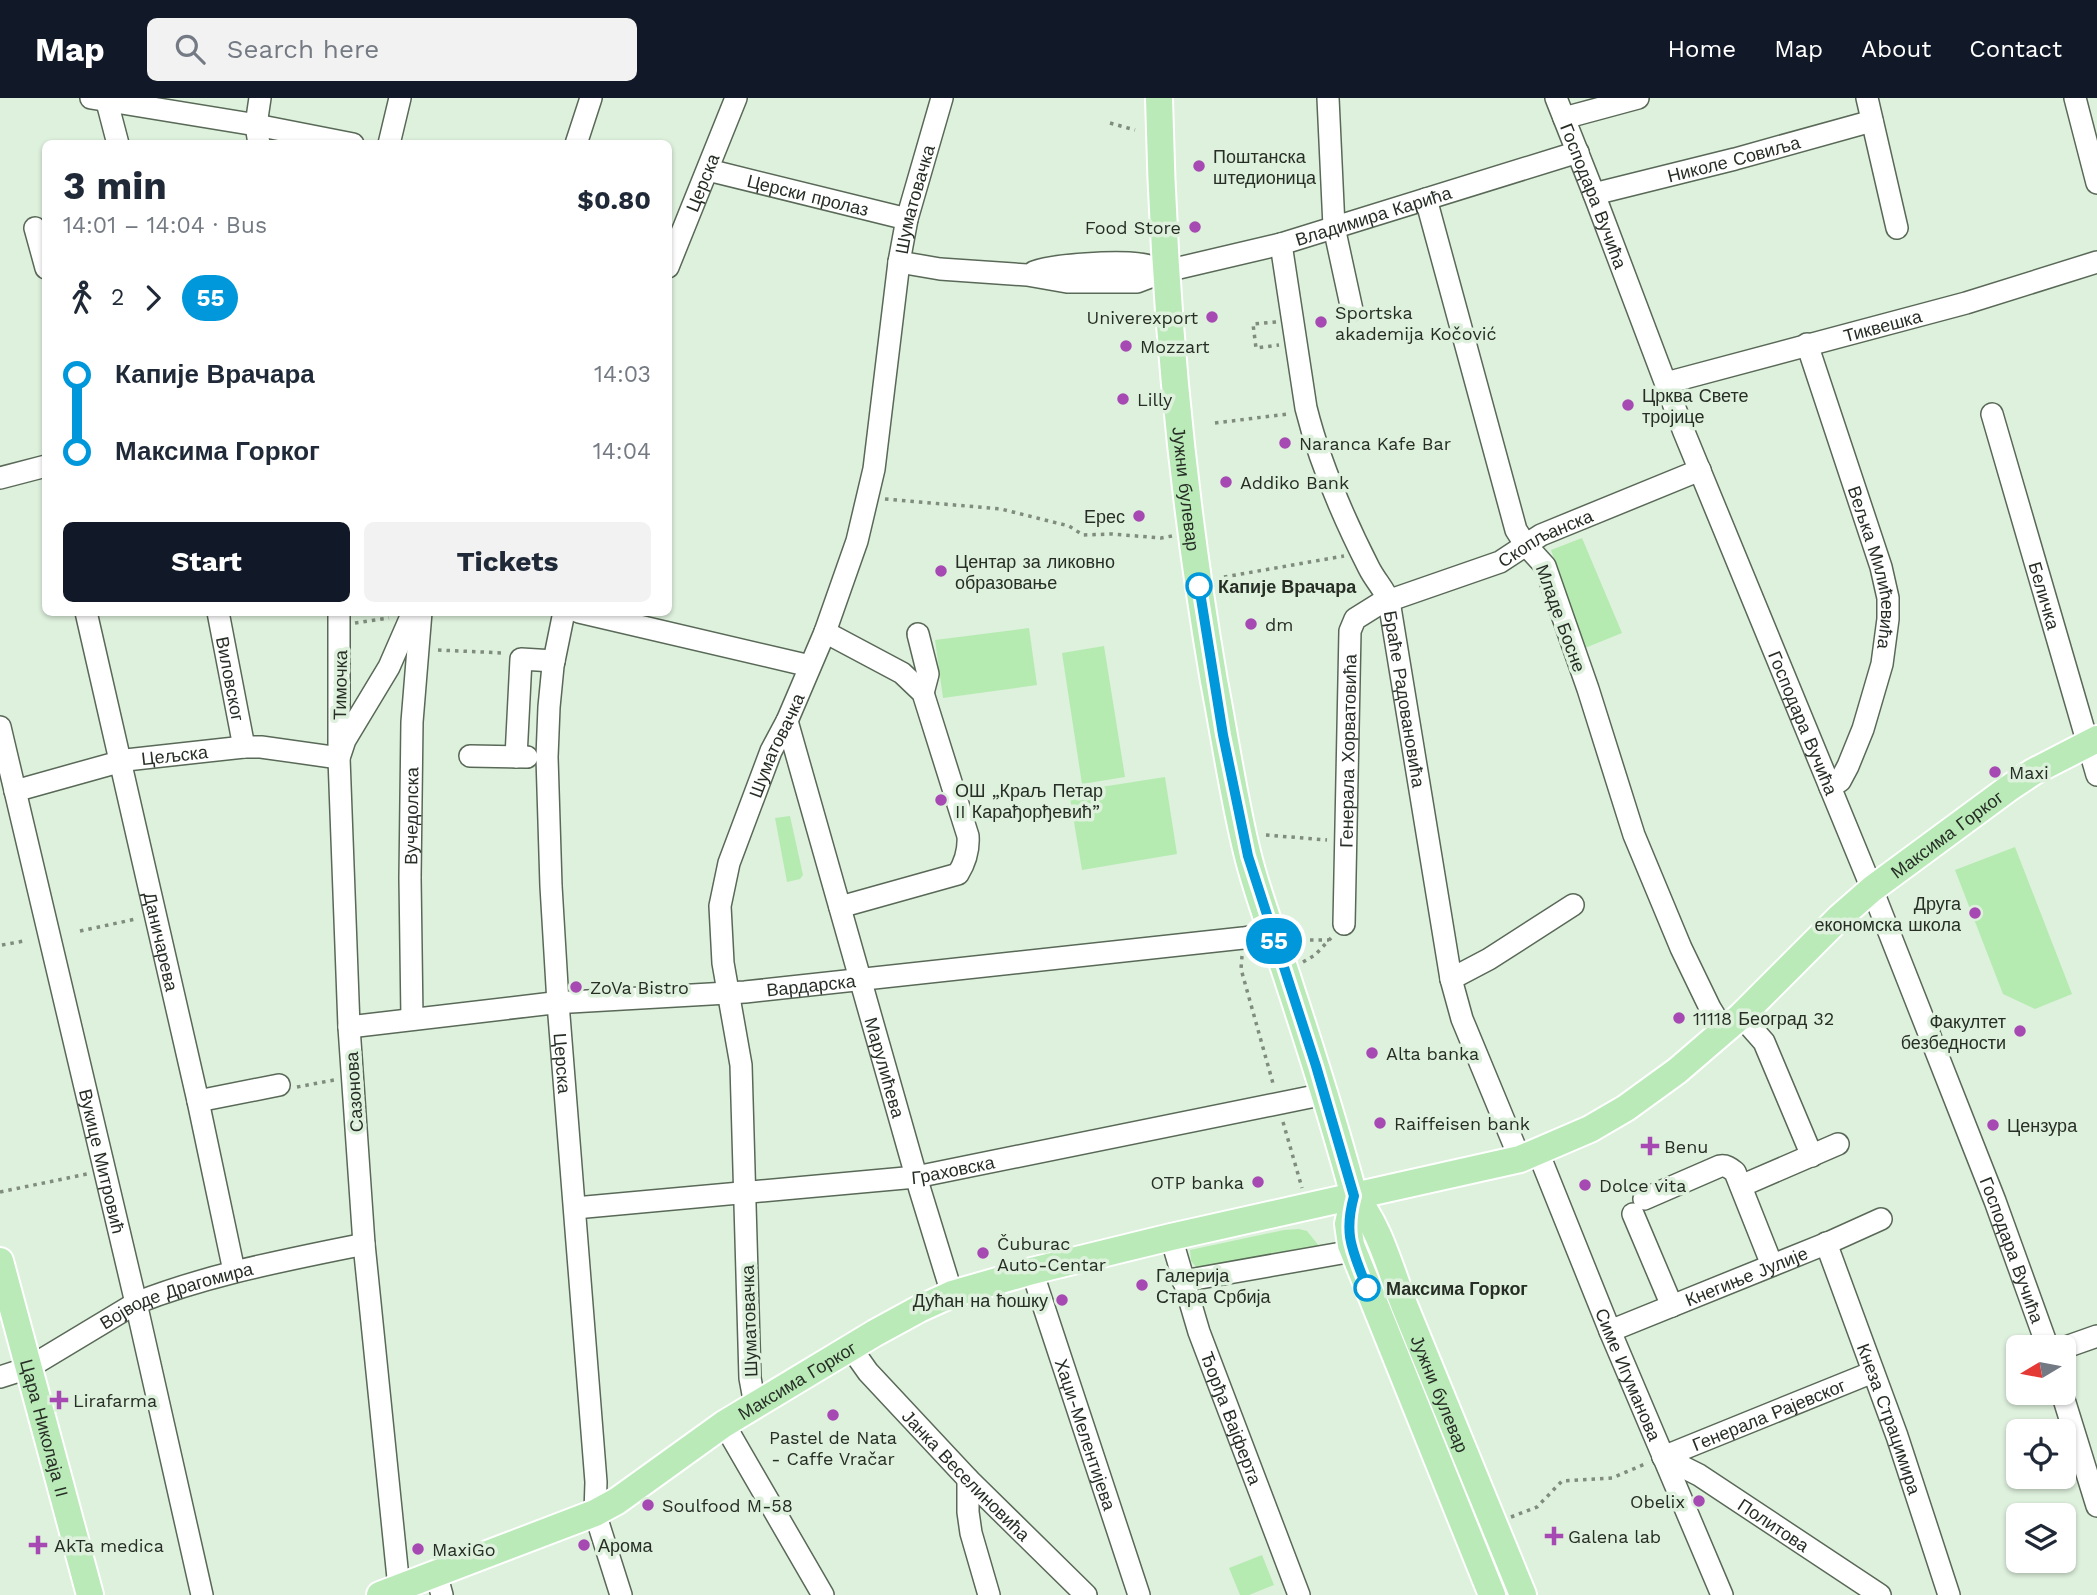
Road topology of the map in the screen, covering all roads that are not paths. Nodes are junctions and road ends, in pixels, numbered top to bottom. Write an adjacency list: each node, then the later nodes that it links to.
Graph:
1 (260, 98): 15 (street)
2 (400, 98): 18 (street)
3 (591, 98): 19 (street)
4 (736, 98): 21 (street, Церска)
5 (943, 98): 25 (street, Шуматовачка)
6 (1159, 98): 34 (main road, Јужни булевар)
7 (1328, 98): 26 (street)
8 (1556, 98): 13 (street, Господара Вучића)
9 (1638, 98): 13 (street)
10 (1867, 98): 14 (street)
11 (2075, 98): 22 (street)
12 (99, 100): 15 (street); 16 (street)
13 (1564, 118): 20 (street, Господара Вучића)
14 (1872, 121): 23 (street, Николе Совиља); 28 (street)
15 (258, 134): 17 (street)
16 (116, 140)
17 (315, 140)
18 (390, 140)
19 (577, 140)
20 (1578, 152): 23 (street, Господара Вучића); 24 (street, Владимира Карића)
21 (708, 170): 25 (street, Церски пролаз); 31 (street, Церска)
22 (2097, 183)
23 (1594, 194): 37 (street, Господара Вучића)
24 (1426, 199): 26 (street, Владимира Карића); 42 (street, Младе Босне)
25 (907, 219): 32 (street, Шуматовачка)
26 (1334, 227): 29 (street, Владимира Карића); 35 (street)
27 (34, 228): 30 (street)
28 (1897, 228)
29 (1281, 244): 34 (street, Владимира Карића); 43 (street, Браће Радовановића)
30 (42, 255)
31 (672, 257)
32 (899, 262): 34 (street); 51 (street, Шуматовачка)
33 (2097, 262): 36 (street, Тиквешка)
34 (1166, 271): 72 (main road, Јужни булевар)
35 (1352, 310)
36 (1807, 344): 37 (street, Тиквешка); 66 (street, Вељка Милићевића)
37 (1665, 383): 40 (street, Господара Вучића)
38 (1992, 414): 58 (street, Беличка)
39 (42, 468): 41 (street)
40 (1700, 470): 42 (street, Скопљанска); 66 (street, Господара Вучића)
41 (0, 478)
42 (1525, 544): 43 (street, Скопљанска); 78 (street, Младе Босне)
43 (1389, 601): 71 (street, Генерала Хорватовића); 73 (street, Браће Радовановића)
44 (87, 616): 64 (street, Даничарева)
45 (219, 616): 59 (street, Виловског)
46 (414, 616): 63 (street, Сазонова)
47 (415, 616): 77 (street, Вучедолска)
48 (563, 616): 53 (street, Церска)
49 (596, 616): 54 (street)
50 (343, 618): 63 (street, Тимочка)
51 (825, 632): 54 (street, Шуматовачка); 55 (street)
52 (918, 634): 55 (street)
53 (554, 661): 61 (street); 62 (street, Церска)
54 (810, 666): 56 (street, Шуматовачка)
55 (923, 693): 70 (street)
56 (787, 721): 70 (street, Марулићева); 75 (street, Шуматовачка)
57 (0, 727): 67 (street, Вукице Митровић)
58 (2092, 741): 65 (street, Беличка); 68 (main road, Максима Горког)
59 (244, 747): 63 (street, Цељска); 64 (street, Цељска)
60 (470, 756): 61 (street)
61 (516, 757): 62 (street)
62 (547, 757): 76 (street, Церска)
63 (339, 758): 79 (street, Сазонова)
64 (121, 761): 67 (street, Цељска); 82 (street, Даничарева)
65 (2097, 775)
66 (1830, 787): 68 (street, Господара Вучића)
67 (15, 791): 102 (street, Вукице Митровић)
68 (1872, 889): 78 (main road, Максима Горког); 105 (street, Господара Вучића)
69 (1573, 905): 73 (street)
70 (840, 907): 74 (street, Марулићева)
71 (1339, 929)
72 (1272, 933): 74 (street, Вардарска); 81 (main road, Јужни булевар)
73 (1451, 979): 84 (street, Браће Радовановића)
74 (860, 980): 75 (street, Вардарска); 86 (street, Марулићева)
75 (729, 993): 76 (street, Вардарска); 88 (street, Шуматовачка)
76 (558, 1003): 77 (street, Вардарска); 90 (street, Церска)
77 (412, 1020): 79 (street, Вардарска)
78 (1732, 1023): 84 (main road, Максима Горког); 85 (street, Младе Босне)
79 (349, 1027): 94 (street, Сазонова)
80 (279, 1086): 82 (street)
81 (1325, 1094): 86 (street, Граховска); 89 (main road, Јужни булевар)
82 (198, 1101): 98 (street, Даничарева)
83 (1838, 1144): 85 (street)
84 (1529, 1155): 89 (main road, Максима Горког); 104 (street, Симе Игуманова)
85 (1812, 1156): 87 (street)
86 (916, 1177): 88 (street, Граховска); 101 (street, Марулићева)
87 (1741, 1186): 97 (street); 103 (street)
88 (744, 1194): 90 (street, Граховска); 112 (street, Шуматовачка)
89 (1354, 1196): 92 (main road, Максима Горког); 95 (main road, Јужни булевар); 130 (main road, Јужни булевар)
90 (575, 1208): 118 (street, Церска)
91 (1881, 1219): 93 (street, Кнегиње Јулије)
92 (1171, 1237): 99 (main road, Максима Горког); 100 (street, Ђорђа Вајферта)
93 (1826, 1243): 97 (street, Кнегиње Јулије); 110 (street, Кнеза Страцимира)
94 (364, 1244): 98 (street, Војводе Драгомира); 120 (street, Сазонова)
95 (1353, 1251): 100 (street); 129 (main road, Јужни булевар)
96 (0, 1261): 109 (main road, Цара Николаја II)
97 (1772, 1265): 103 (street, Кнегиње Јулије)
98 (234, 1271): 102 (street, Војводе Драгомира)
99 (1032, 1271): 101 (main road, Максима Горког); 127 (street, Хаџи-Мелентијева)
100 (1183, 1282): 128 (street, Ђорђа Вајферта)
101 (953, 1294): 108 (main road, Максима Горког)
102 (136, 1303): 109 (street, Војводе Драгомира); 122 (street, Вукице Митровић)
103 (1672, 1306): 104 (street, Кнегиње Јулије)
104 (1610, 1331): 115 (street, Симе Игуманова)
105 (2043, 1335)
106 (2097, 1336): 107 (street)
107 (2076, 1343)
108 (851, 1348): 112 (main road, Максима Горког); 116 (street, Јанка Веселиновића)
109 (28, 1368): 111 (street, Војводе Драгомира); 121 (main road, Цара Николаја II)
110 (1873, 1372): 115 (street, Генерала Рајевског); 133 (street, Кнеза Страцимира)
111 (0, 1377)
112 (755, 1405): 114 (main road, Максима Горког)
113 (2067, 1405): 117 (street)
114 (724, 1424): 118 (main road, Максима Горког); 124 (street)
115 (1663, 1457): 131 (street, Симе Игуманова); 132 (street, Политова)
116 (968, 1479): 125 (street); 126 (street, Јанка Веселиновића)
117 (2097, 1506)
118 (595, 1513): 119 (main road, Максима Горког); 123 (street, Церска)
119 (439, 1584): 120 (main road, Максима Горког)
120 (389, 1591)
121 (90, 1595)
122 (202, 1595)
123 (621, 1595)
124 (823, 1595)
125 (989, 1595)
126 (1086, 1595)
127 (1139, 1595)
128 (1299, 1595)
129 (1492, 1595)
130 (1523, 1595)
131 (1722, 1595)
132 (1880, 1595)
133 (1949, 1595)

